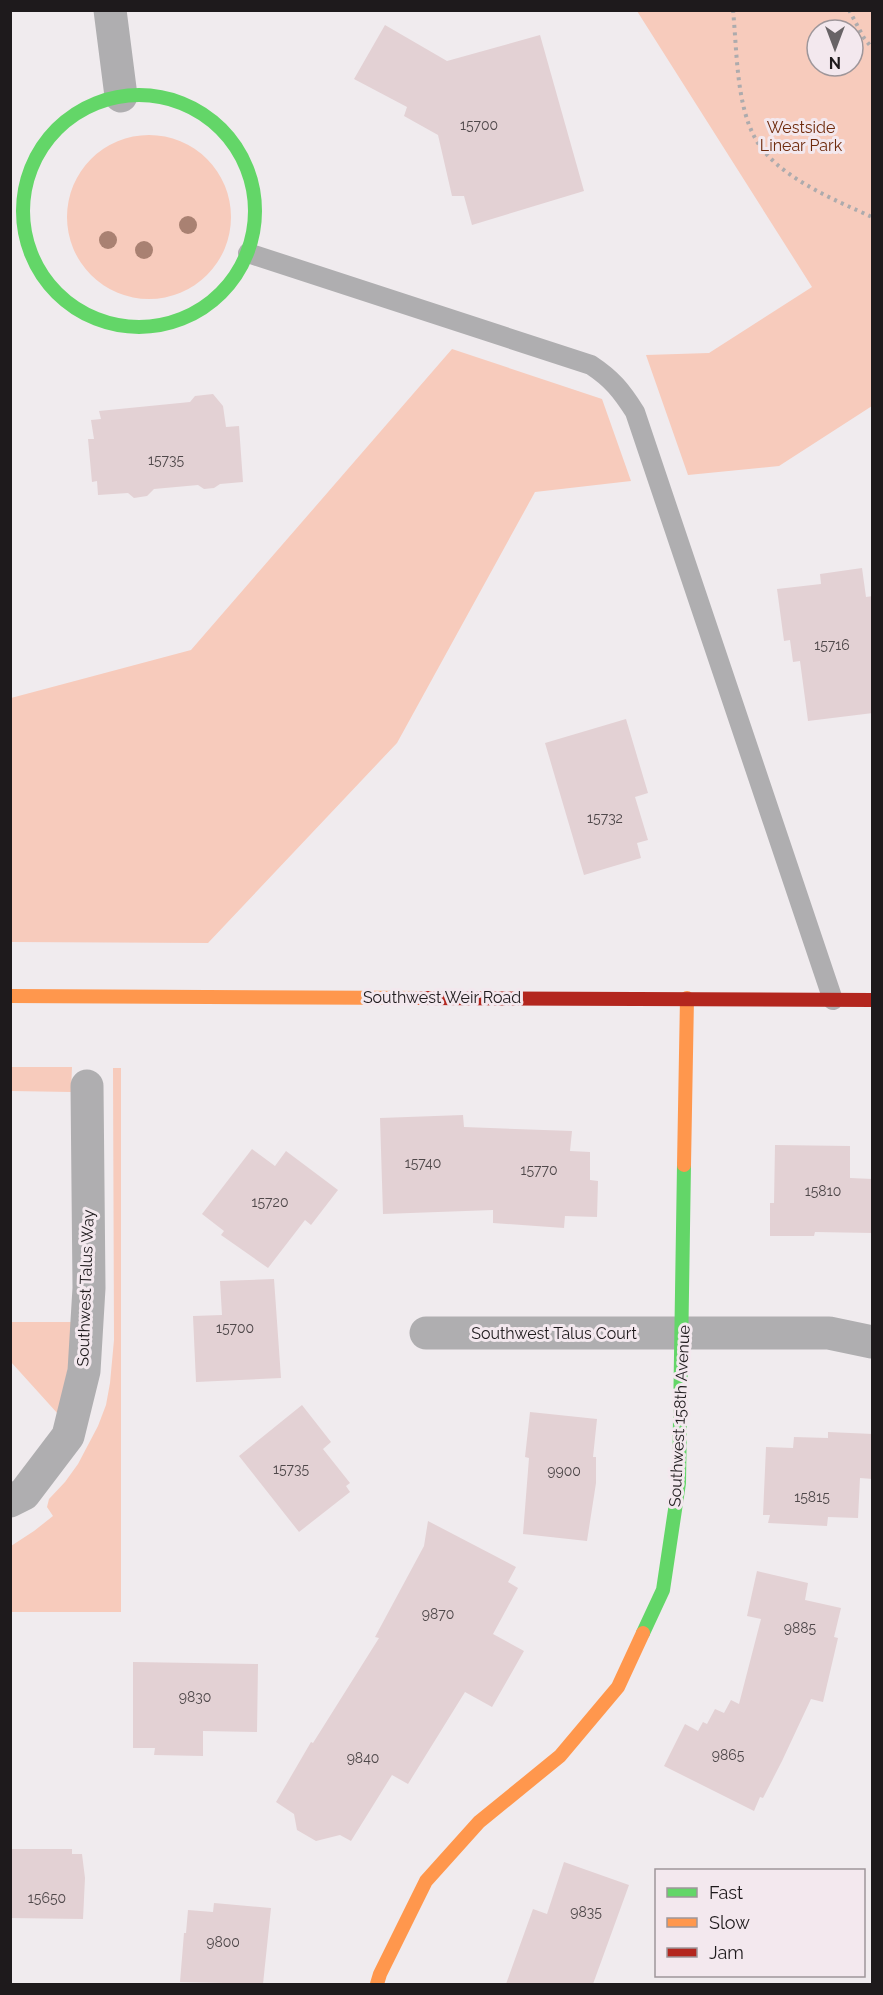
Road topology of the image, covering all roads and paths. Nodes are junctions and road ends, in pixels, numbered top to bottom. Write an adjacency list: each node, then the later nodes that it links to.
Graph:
1 (110, 10): 5 (street)
2 (733, 10): 6 (path)
3 (849, 10): 4 (path)
4 (873, 48)
5 (121, 96): 7 (street); 7 (street)
6 (873, 217)
7 (248, 253): 10 (lane)
8 (10, 996): 9 (street, Southwest Weir Road)
9 (687, 998): 10 (street, Southwest Weir Road); 14 (street, Southwest 158th Avenue)
10 (834, 1000): 11 (street, Southwest Weir Road)
11 (873, 1000)
12 (87, 1086): 16 (street, Southwest Talus Way)
13 (426, 1334): 14 (street, Southwest Talus Court)
14 (683, 1334): 15 (street, Southwest Talus Court); 17 (street, Southwest 158th Avenue)
15 (873, 1342)
16 (10, 1501)
17 (377, 1984)

